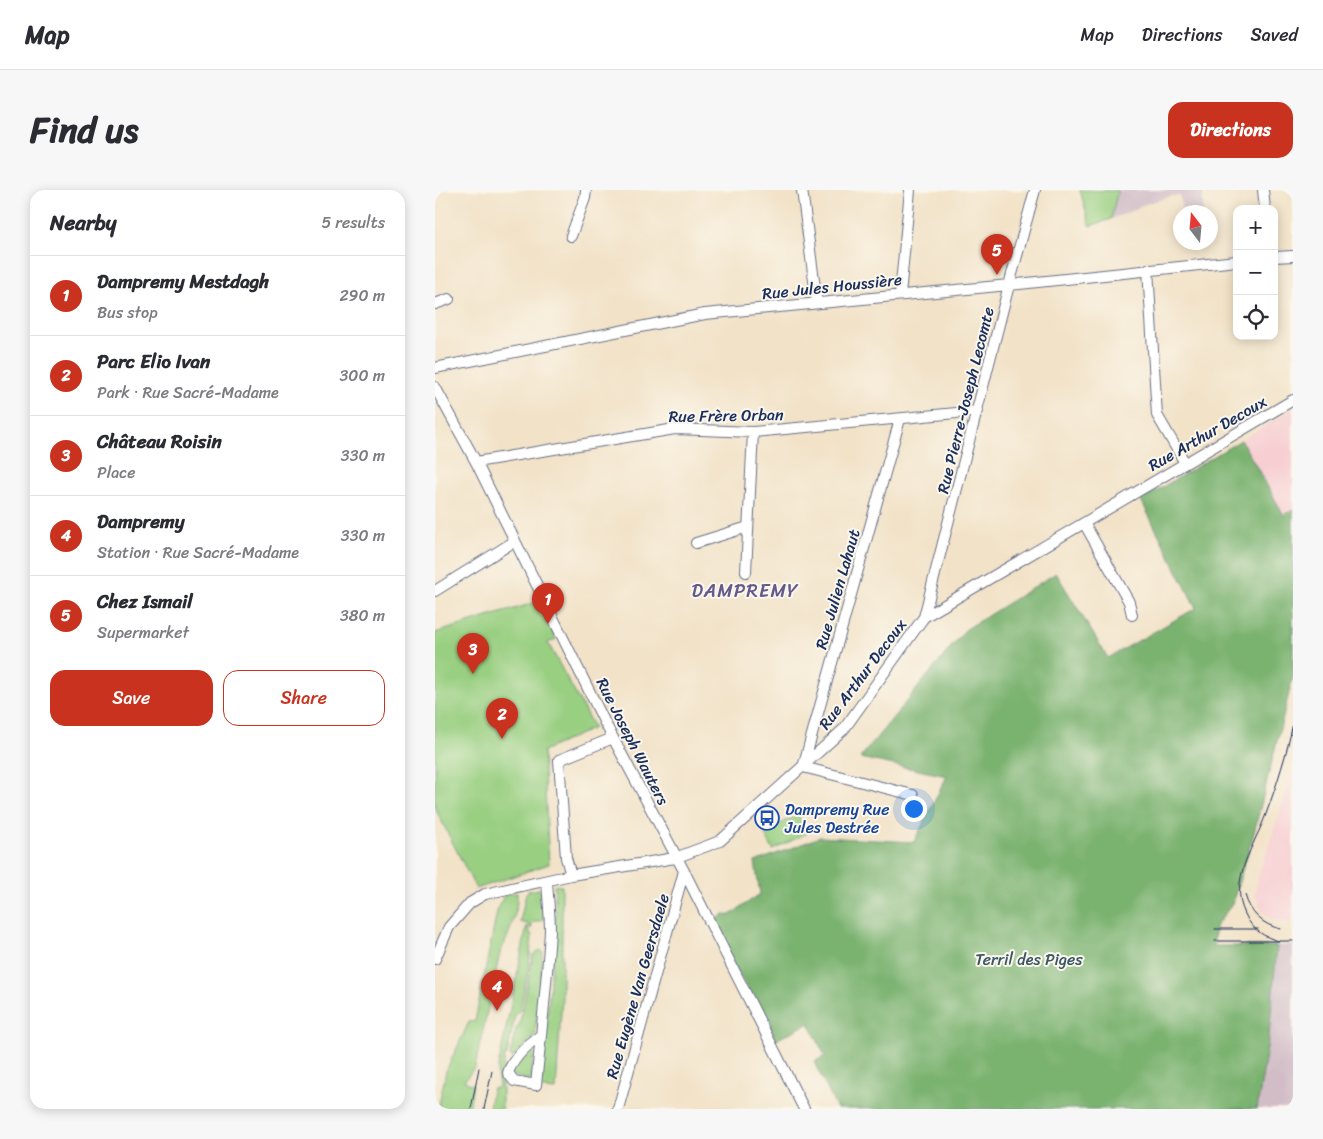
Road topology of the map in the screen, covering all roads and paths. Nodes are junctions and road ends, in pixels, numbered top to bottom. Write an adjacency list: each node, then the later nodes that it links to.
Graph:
1 (586, 190): 7 (street)
2 (802, 190): 15 (street)
3 (910, 190): 13 (street)
4 (1035, 190): 12 (street, Rue Pierre-Joseph Lecomte)
5 (1263, 190): 6 (street)
6 (1265, 205)
7 (571, 236)
8 (1293, 256): 9 (street)
9 (1278, 257)
10 (1233, 261): 11 (street, Rue Jules Houssière)
11 (1148, 269): 12 (street, Rue Jules Houssière); 24 (street)
12 (1009, 285): 13 (street, Rue Jules Houssière); 20 (street, Rue Pierre-Joseph Lecomte)
13 (900, 294): 15 (street, Rue Jules Houssière)
14 (449, 298): 16 (street)
15 (817, 303): 17 (street, Rue Jules Houssière)
16 (435, 304)
17 (435, 368)
18 (435, 387): 23 (street, Rue Joseph Wauters)
19 (1293, 400): 24 (street, Rue Arthur Decoux)
20 (978, 411): 21 (street, Rue Frère Orban); 32 (street, Rue Pierre-Joseph Lecomte)
21 (901, 419): 22 (street, Rue Frère Orban); 34 (street, Rue Julien Lahaut)
22 (753, 432): 23 (street, Rue Frère Orban); 26 (street)
23 (475, 462): 27 (street, Rue Joseph Wauters)
24 (1185, 463): 25 (street, Rue Arthur Decoux)
25 (1084, 523): 31 (street); 32 (street, Rue Arthur Decoux)
26 (749, 527): 28 (street); 29 (street)
27 (515, 541): 30 (street); 33 (street, Rue Joseph Wauters)
28 (695, 543)
29 (746, 572)
30 (435, 592)
31 (1132, 615)
32 (924, 617): 34 (street, Rue Arthur Decoux)
33 (613, 738): 36 (street, Rue Joseph Wauters); 38 (street)
34 (803, 767): 35 (street); 36 (street, Rue Arthur Decoux)
35 (913, 795)
36 (675, 858): 37 (street, Rue Joseph Wauters); 38 (street, Rue Arthur Decoux)
37 (684, 871): 42 (street, Rue Eugène Van Geersdaele); 43 (street, Rue Joseph Wauters)
38 (571, 875): 39 (street, Rue Arthur Decoux)
39 (547, 881): 40 (street, Rue Arthur Decoux); 41 (street)
40 (435, 959)
41 (541, 1035): 41 (street)
42 (618, 1109)
43 (804, 1109)

